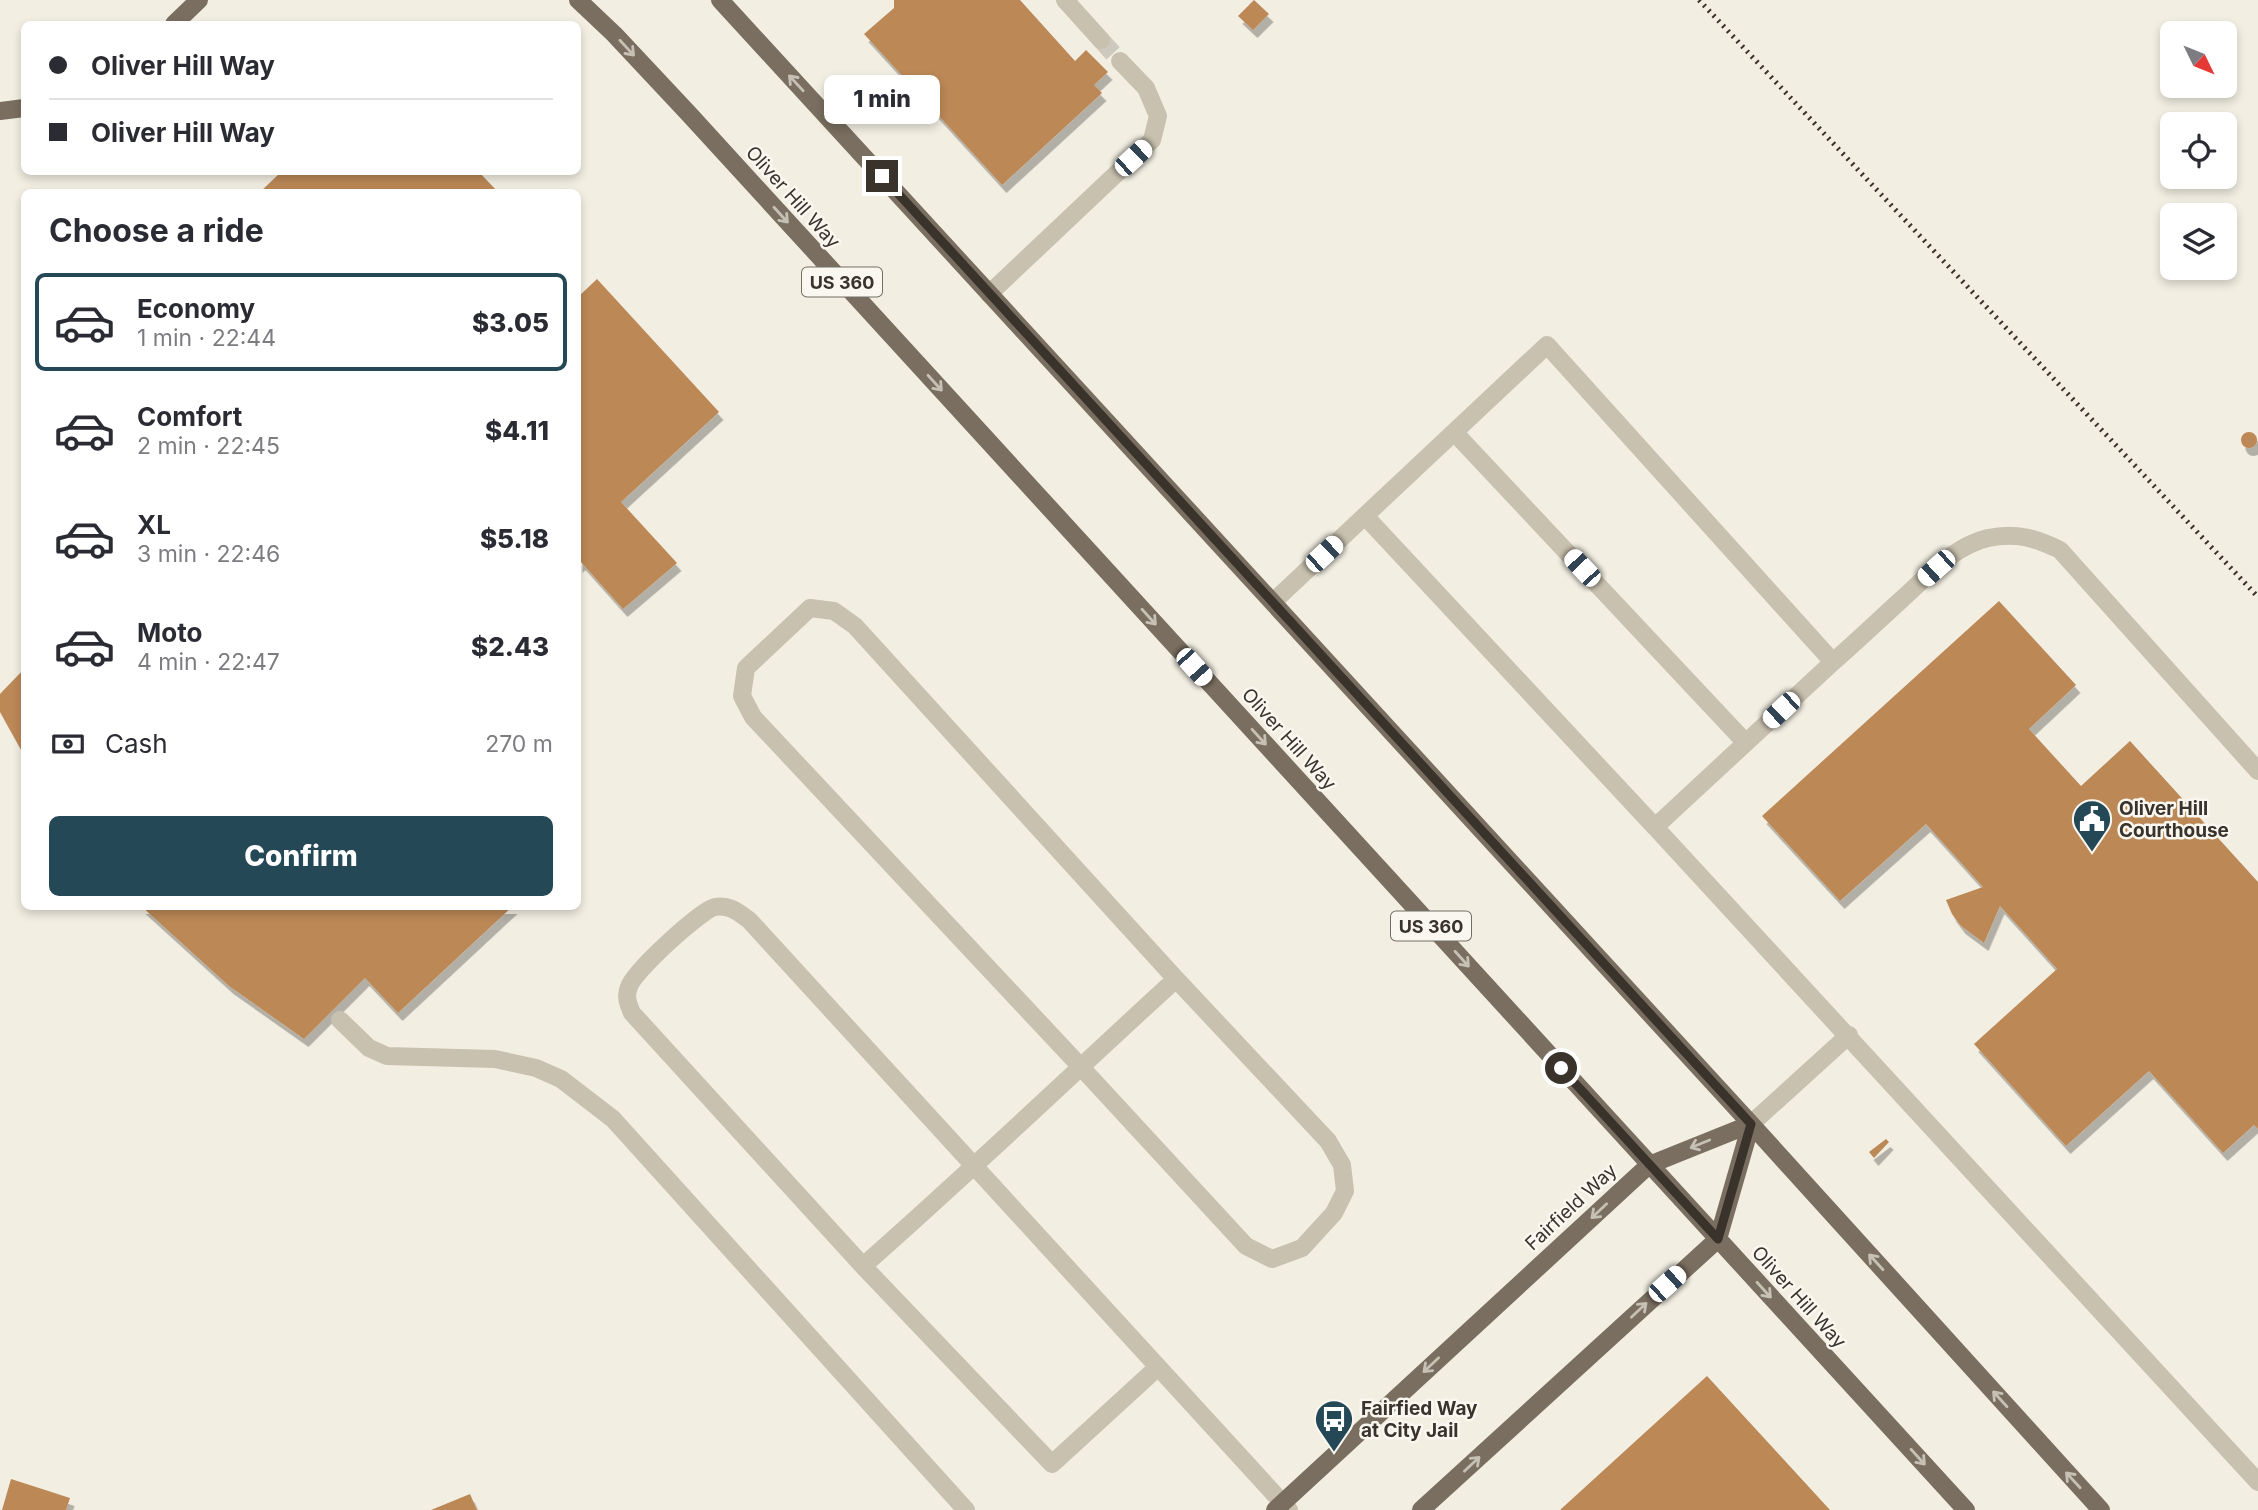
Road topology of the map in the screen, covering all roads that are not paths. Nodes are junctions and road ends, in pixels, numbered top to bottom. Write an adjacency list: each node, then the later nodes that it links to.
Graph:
1 (199, 0): 5 (main road)
2 (578, 0): 23 (main road, Oliver Hill Way / US 360, one-way to 23)
3 (720, 0): 10 (main road, one-way to 3)
4 (1065, 0): 6 (lane)
5 (177, 21)
6 (1101, 40)
7 (1120, 61): 10 (lane)
8 (21, 108): 9 (main road)
9 (0, 111)
10 (989, 294): 13 (main road)
11 (1454, 432): 12 (lane); 14 (lane); 15 (lane)
12 (1365, 516): 13 (lane); 17 (lane)
13 (1273, 602): 22 (main road)
14 (1833, 662): 15 (lane); 16 (lane)
15 (1746, 743): 17 (lane)
16 (2258, 771)
17 (1655, 827): 20 (lane)
18 (1176, 978): 21 (lane); 21 (lane); 21 (lane)
19 (340, 1020): 30 (lane)
20 (1849, 1035): 22 (lane); 28 (lane)
21 (1080, 1066): 24 (lane)
22 (1751, 1124): 23 (main road, Fairfield Way, one-way to 23); 25 (main road); 33 (main road, one-way to 22)
23 (1649, 1165): 25 (main road, Oliver Hill Way); 29 (main road, Fairfield Way, one-way to 29)
24 (974, 1166): 26 (lane); 26 (lane); 27 (lane)
25 (1718, 1239): 31 (main road, one-way to 25); 32 (main road, Oliver Hill Way, one-way to 32)
26 (863, 1266): 27 (lane)
27 (1158, 1367): 29 (lane)
28 (2258, 1482)
29 (1282, 1508)
30 (967, 1510)
31 (1421, 1510)
32 (1966, 1510)
33 (2101, 1510)

